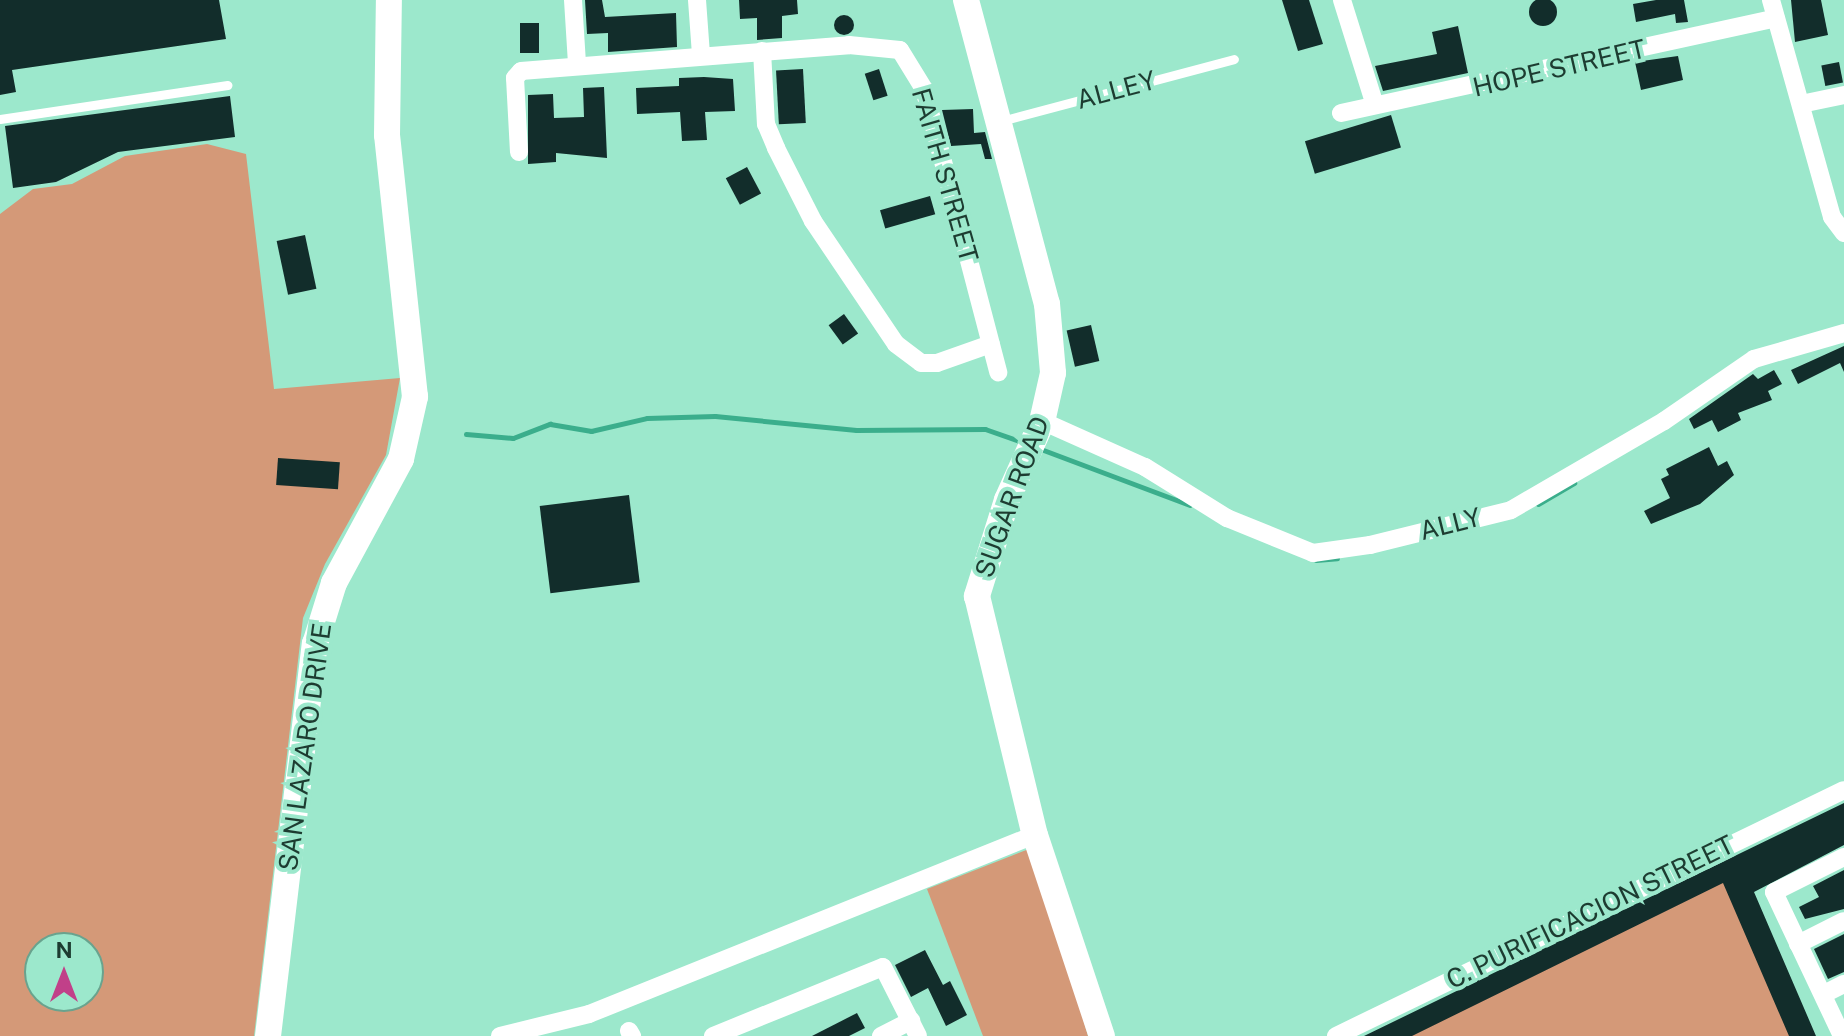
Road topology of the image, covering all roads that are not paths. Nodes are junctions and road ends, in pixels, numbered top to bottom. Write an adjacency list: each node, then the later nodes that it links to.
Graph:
1 (389, 0): 32 (main road, SAN LAZARO DRIVE)
2 (573, 0): 10 (street)
3 (697, 0): 8 (street)
4 (966, 0): 17 (main road, SUGAR ROAD)
5 (1342, 0): 14 (street)
6 (1774, 9): 13 (street); 14 (street, HOPE STREET)
7 (762, 51): 8 (street, FAITH STREET); 21 (street); 21 (street, FAITH STREET)
8 (701, 55): 10 (street, FAITH STREET)
9 (1234, 59): 17 (lane, ALLEY)
10 (577, 63): 18 (street, FAITH STREET)
11 (227, 85): 16 (lane)
12 (1844, 95): 13 (street)
13 (1801, 104): 19 (street)
14 (1375, 105): 15 (street, HOPE STREET)
15 (1341, 113)
16 (0, 119)
17 (998, 122): 23 (main road, SUGAR ROAD)
18 (519, 152)
19 (1844, 233)
20 (1844, 333): 23 (street, ALLY)
21 (991, 344): 22 (street, FAITH STREET)
22 (998, 372)
23 (1042, 422): 25 (main road, SUGAR ROAD)
24 (1844, 790): 37 (street, C. PURIFICACION STREET)
25 (1035, 835): 33 (street); 36 (main road, SUGAR ROAD)
26 (1844, 857): 28 (street)
27 (1844, 921): 28 (street)
28 (1798, 944): 30 (street)
29 (1844, 984): 30 (street)
30 (1824, 994): 38 (street)
31 (915, 1029): 34 (street); 35 (street)
32 (268, 1036)
33 (500, 1036)
34 (713, 1036)
35 (881, 1036)
36 (1102, 1036)
37 (1336, 1036)
38 (1842, 1036)

